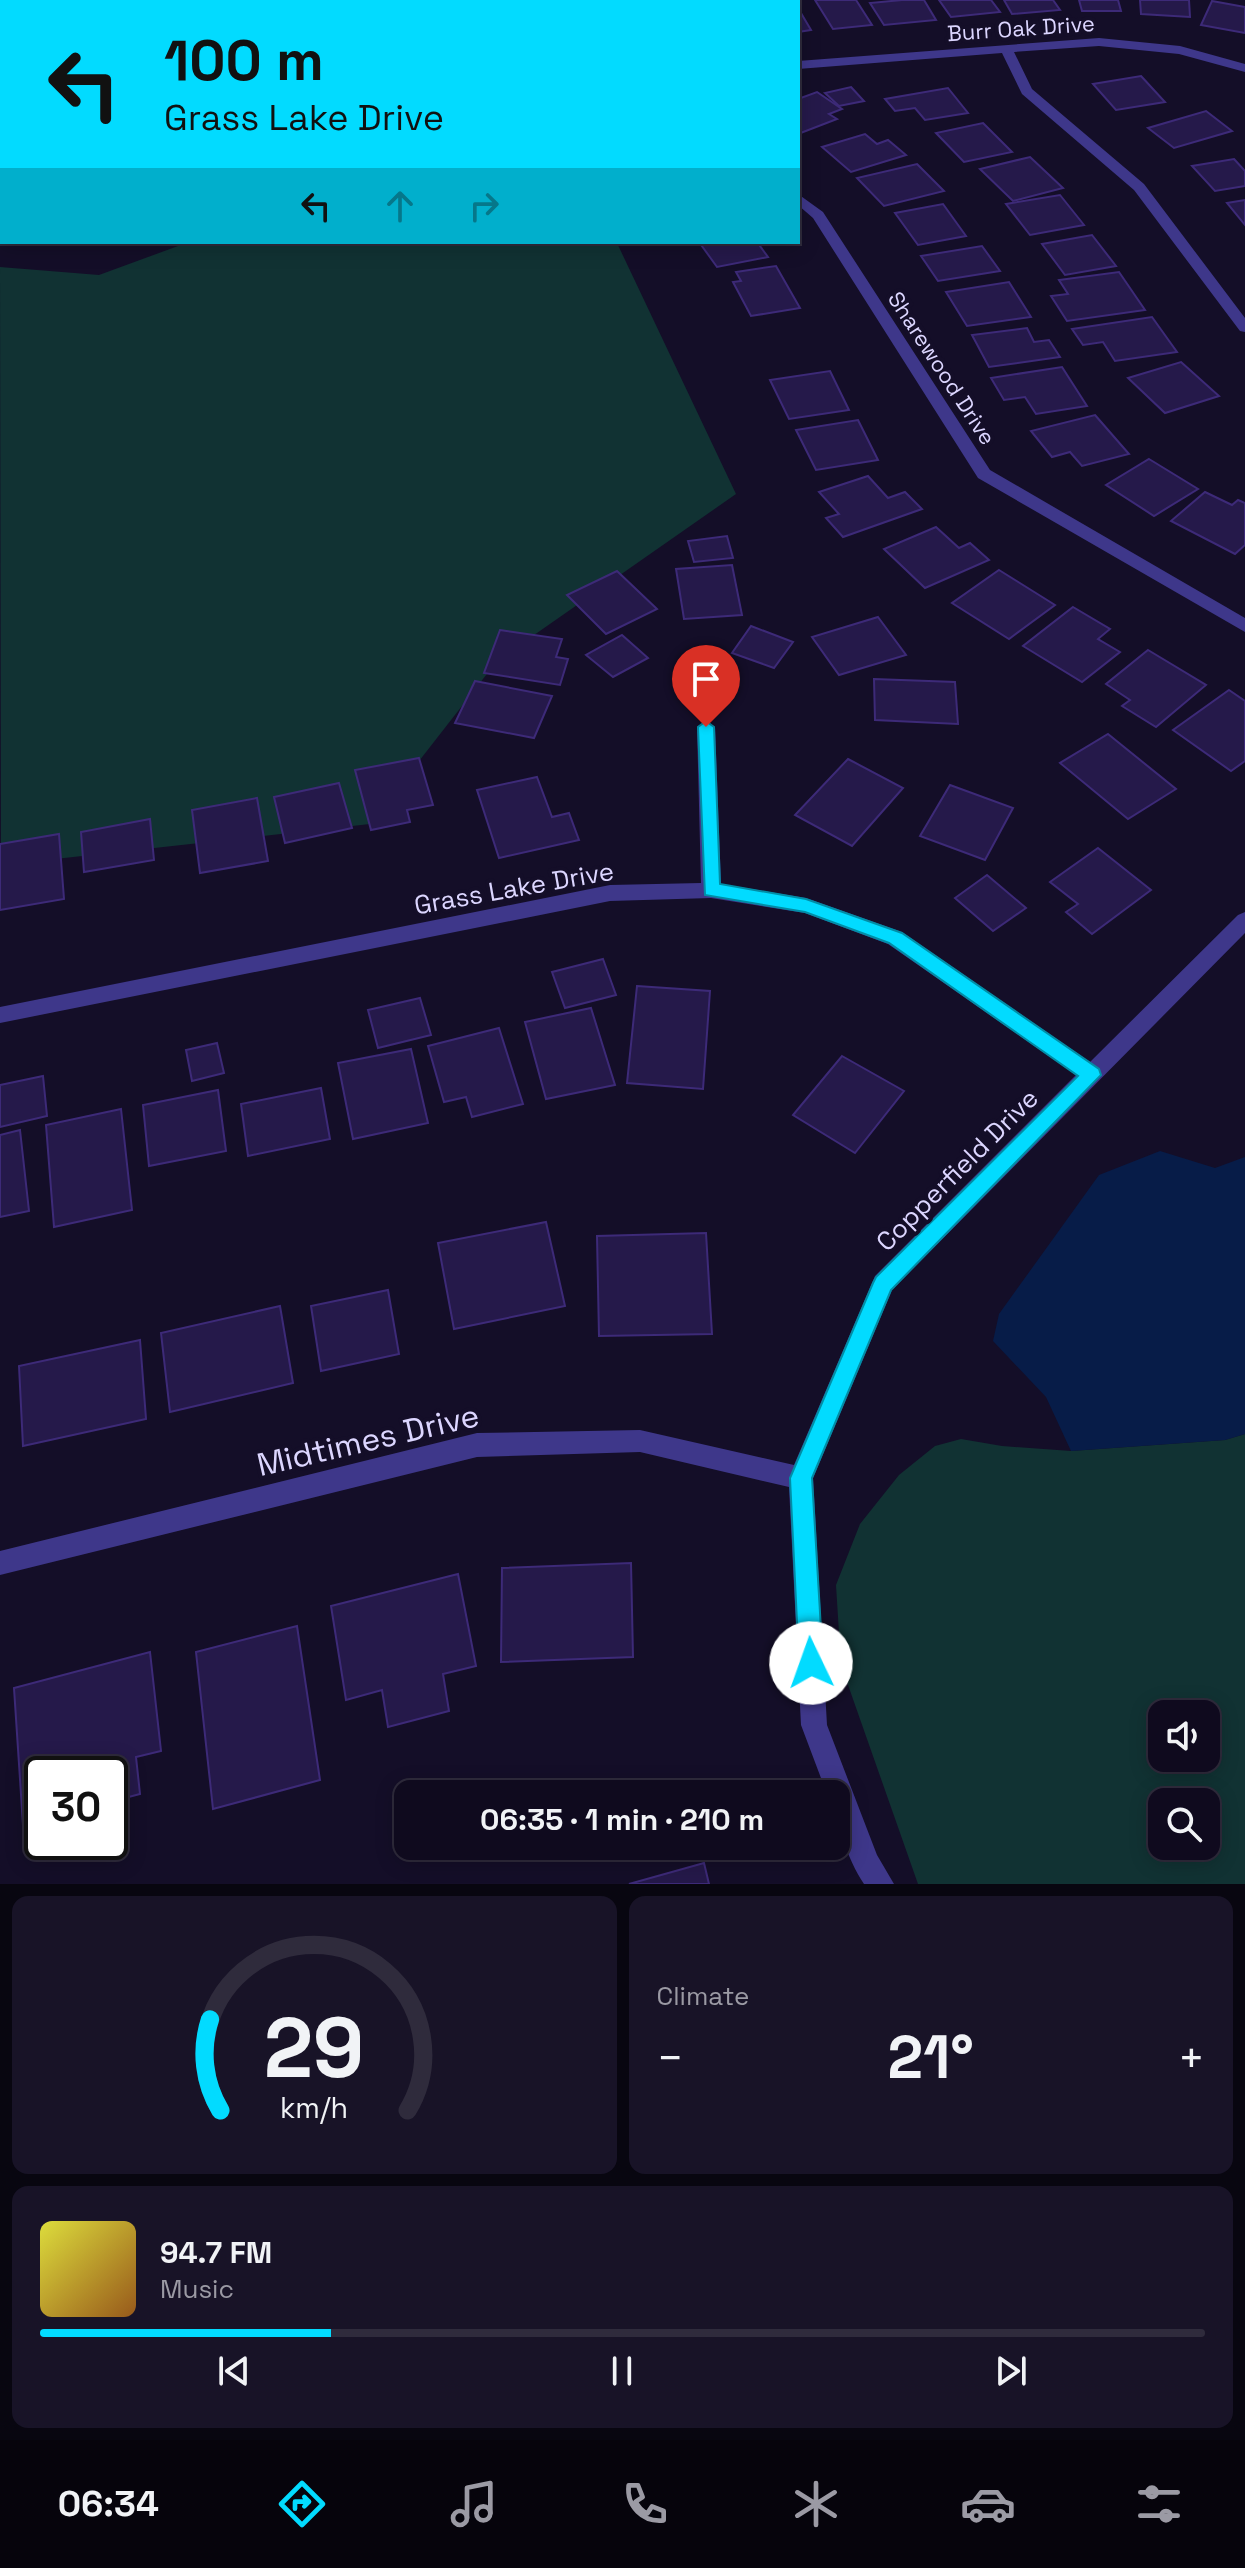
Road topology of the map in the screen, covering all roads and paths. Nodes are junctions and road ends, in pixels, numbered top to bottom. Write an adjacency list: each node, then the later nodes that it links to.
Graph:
1 (1005, 47): 2 (street, Burr Oak Drive); 3 (street, Burr Oak Drive); 5 (street)
2 (800, 65)
3 (1245, 68)
4 (800, 200): 6 (street, Sharewood Drive)
5 (1245, 328)
6 (1245, 626)
7 (706, 727): 8 (street)
8 (711, 890): 10 (street, Grass Lake Drive); 11 (street, Grass Lake Drive)
9 (1245, 920): 11 (street, Copperfield Drive)
10 (0, 1015)
11 (1092, 1075): 12 (street, Copperfield Drive)
12 (801, 1478): 13 (street, Midtimes Drive); 14 (street, Copperfield Drive)
13 (0, 1563)
14 (880, 1884)

